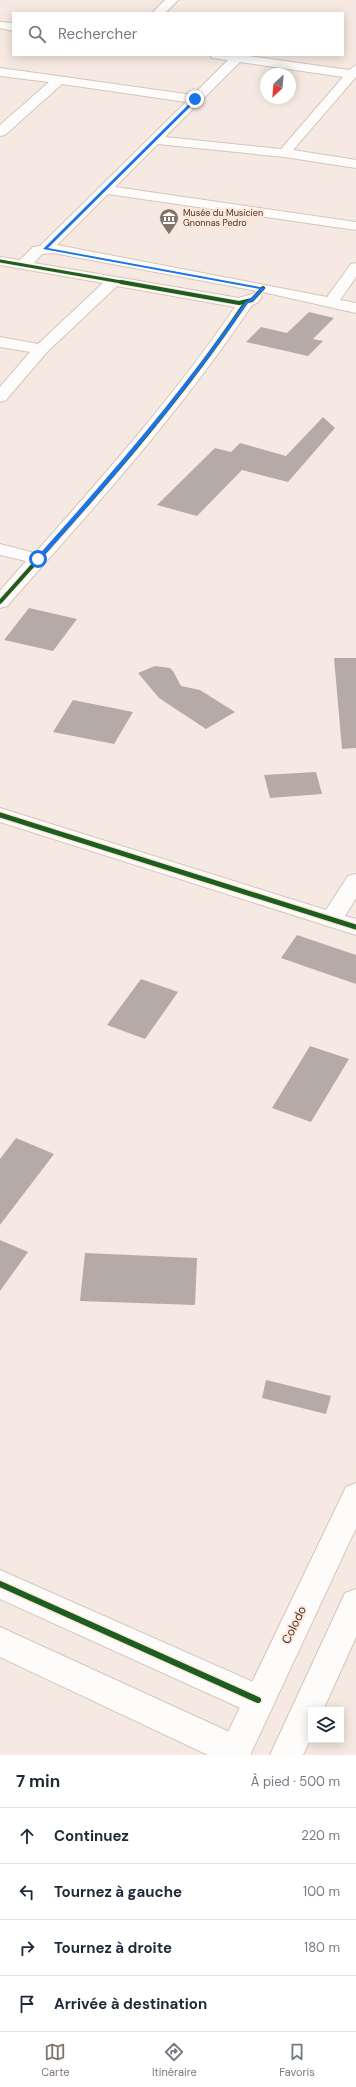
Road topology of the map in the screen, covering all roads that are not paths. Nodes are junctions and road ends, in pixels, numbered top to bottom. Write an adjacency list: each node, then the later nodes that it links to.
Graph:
1 (152, 0): 2 (street)
2 (171, 1): 3 (street)
3 (159, 12)
4 (0, 25): 5 (street)
5 (12, 27)
6 (223, 56): 7 (street)
7 (237, 58): 8 (street); 11 (street)
8 (354, 71): 14 (street)
9 (0, 72): 10 (street)
10 (59, 80): 11 (street); 12 (street)
11 (195, 99): 13 (street)
12 (2, 128)
13 (154, 140): 14 (street); 16 (street)
14 (284, 153): 15 (street)
15 (356, 164)
16 (104, 189): 17 (street); 18 (street)
17 (356, 226)
18 (45, 249): 20 (street); 23 (street)
19 (0, 261): 20 (street)
20 (24, 265): 22 (street)
21 (356, 268): 25 (street)
22 (114, 281): 24 (street); 28 (street)
23 (263, 288): 24 (street); 25 (street)
24 (246, 302): 31 (street)
25 (331, 302): 26 (street)
26 (356, 308)
27 (0, 342): 28 (street)
28 (41, 349): 29 (street)
29 (0, 397)
30 (0, 549): 31 (street)
31 (38, 559): 32 (street)
32 (0, 602)
33 (0, 815): 35 (street)
34 (356, 881): 35 (street)
35 (331, 919): 36 (street)
36 (356, 927)
37 (356, 1496): 41 (street, Colodo)
38 (0, 1584): 41 (street)
39 (356, 1603): 43 (street)
40 (0, 1642): 42 (street)
41 (258, 1700): 42 (street, Colodo)
42 (234, 1753)
43 (286, 1755)

